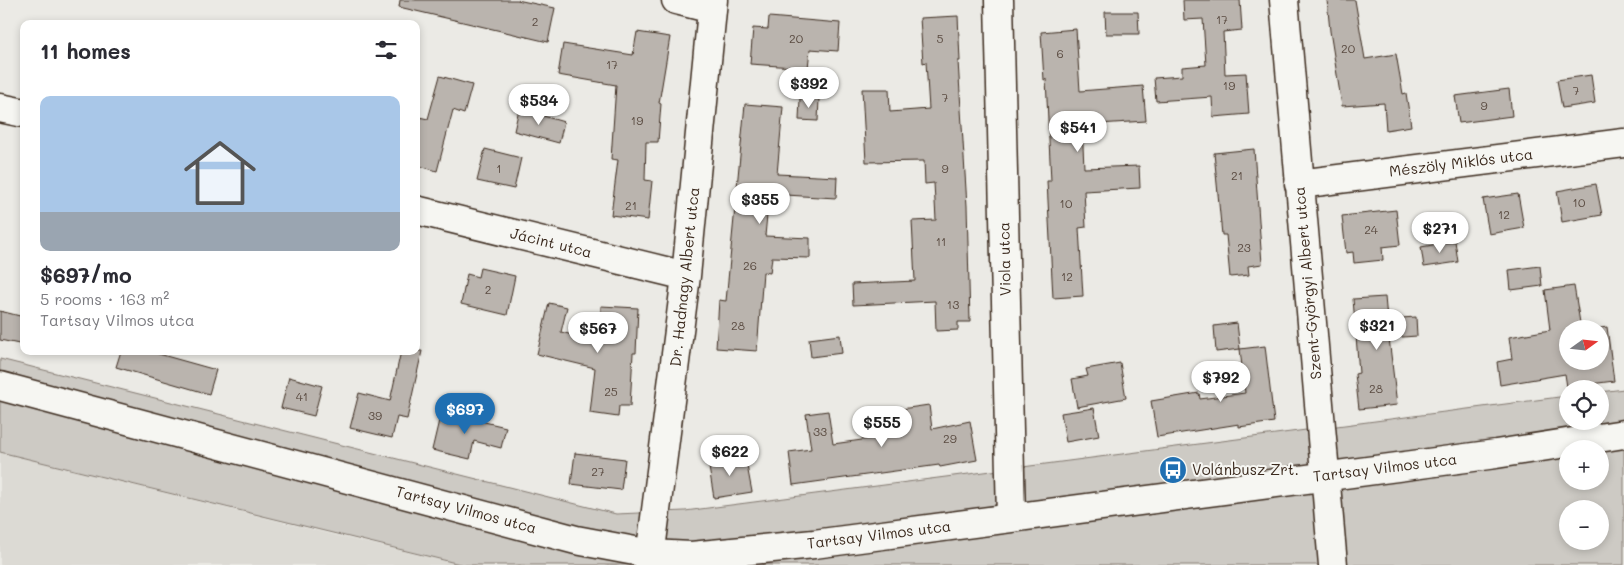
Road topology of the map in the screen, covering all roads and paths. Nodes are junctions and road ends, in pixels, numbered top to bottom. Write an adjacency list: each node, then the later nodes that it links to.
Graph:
1 (676, 0): 4 (street)
2 (1000, 0): 14 (street, Viola utca)
3 (1284, 0): 8 (street, Szent-Györgyi Albert utca)
4 (713, 5): 10 (street, Dr. Hadnagy Albert utca)
5 (0, 108): 6 (street)
6 (20, 112)
7 (1624, 143): 8 (street, Mészöly Miklós utca)
8 (1298, 184): 13 (street, Szent-Györgyi Albert utca)
9 (420, 211): 10 (street, Jácint utca)
10 (686, 276): 15 (street, Dr. Hadnagy Albert utca)
11 (0, 386): 15 (street, Tartsay Vilmos utca)
12 (1624, 434): 13 (street, Tartsay Vilmos utca)
13 (1326, 476): 14 (street, Tartsay Vilmos utca); 16 (street, Szent-Györgyi Albert utca)
14 (1011, 517): 15 (street, Tartsay Vilmos utca)
15 (650, 559)
16 (1333, 565)

